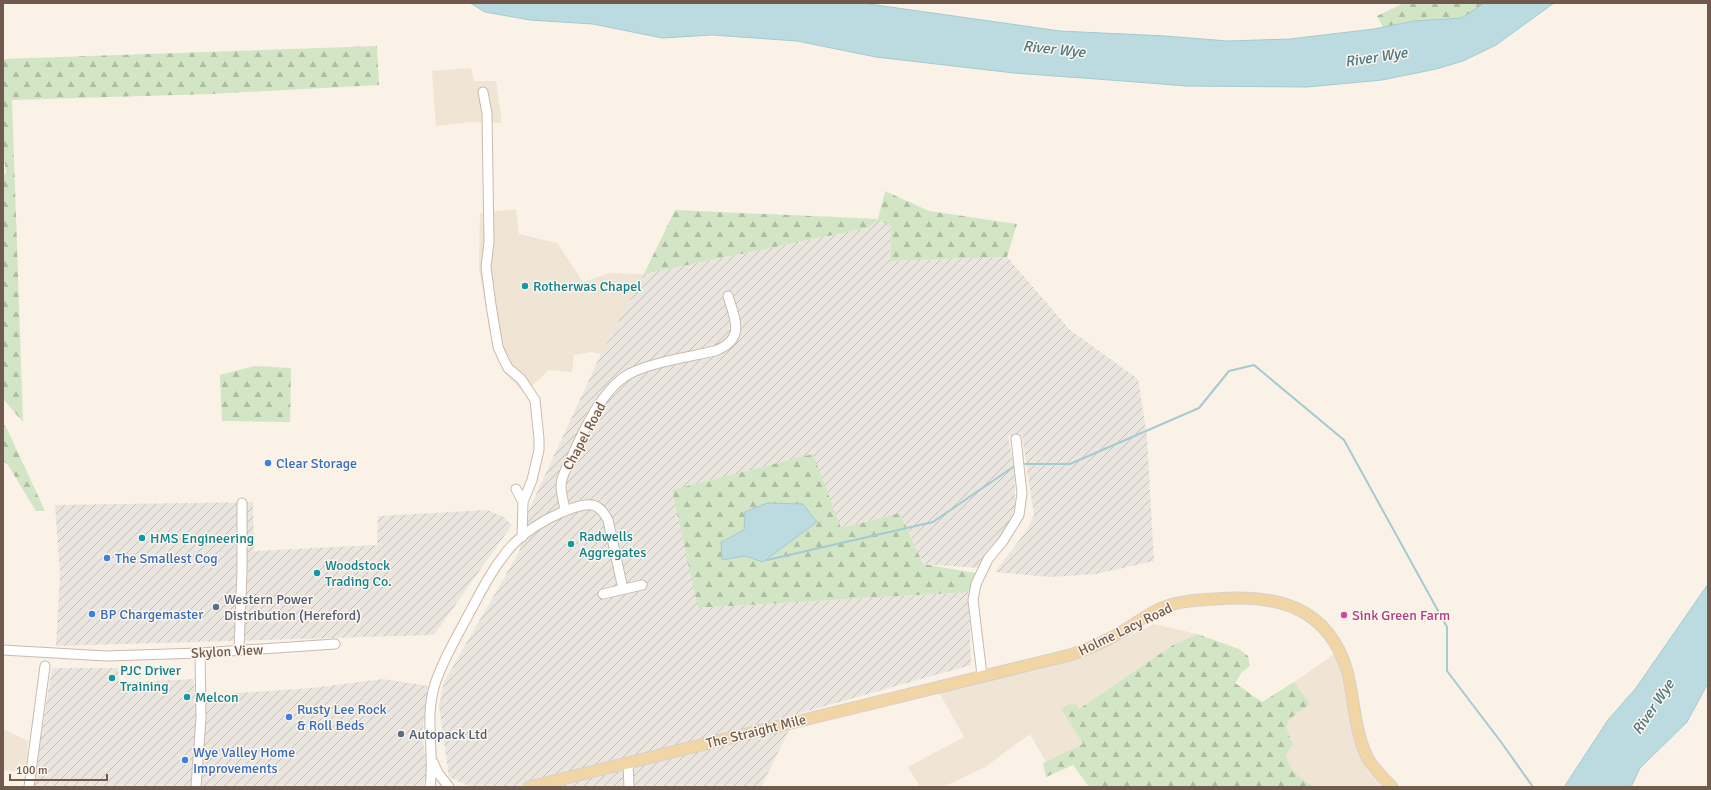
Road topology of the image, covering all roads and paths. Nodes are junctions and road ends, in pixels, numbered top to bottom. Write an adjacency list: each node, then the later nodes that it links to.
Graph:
1 (483, 92): 5 (street)
2 (728, 296): 7 (street, Chapel Road)
3 (1016, 439): 17 (street)
4 (516, 489): 5 (street)
5 (523, 502): 8 (street)
6 (242, 504): 14 (street)
7 (565, 510): 8 (street); 10 (street)
8 (522, 536): 18 (street)
9 (642, 585): 10 (street)
10 (623, 589): 11 (street)
11 (603, 594)
12 (335, 644): 14 (street, Skylon View)
13 (3, 650): 15 (street, Skylon View)
14 (239, 650): 15 (street, Skylon View)
15 (200, 653): 21 (street)
16 (45, 666): 20 (street)
17 (982, 675): 19 (main road, The Straight Mile); 26 (main road, Holme Lacy Road)
18 (432, 759): 22 (street); 23 (street)
19 (628, 763): 24 (main road, The Straight Mile); 25 (street)
20 (28, 787)
21 (196, 787)
22 (430, 787)
23 (449, 787)
24 (529, 787)
25 (629, 787)
26 (1392, 787)

